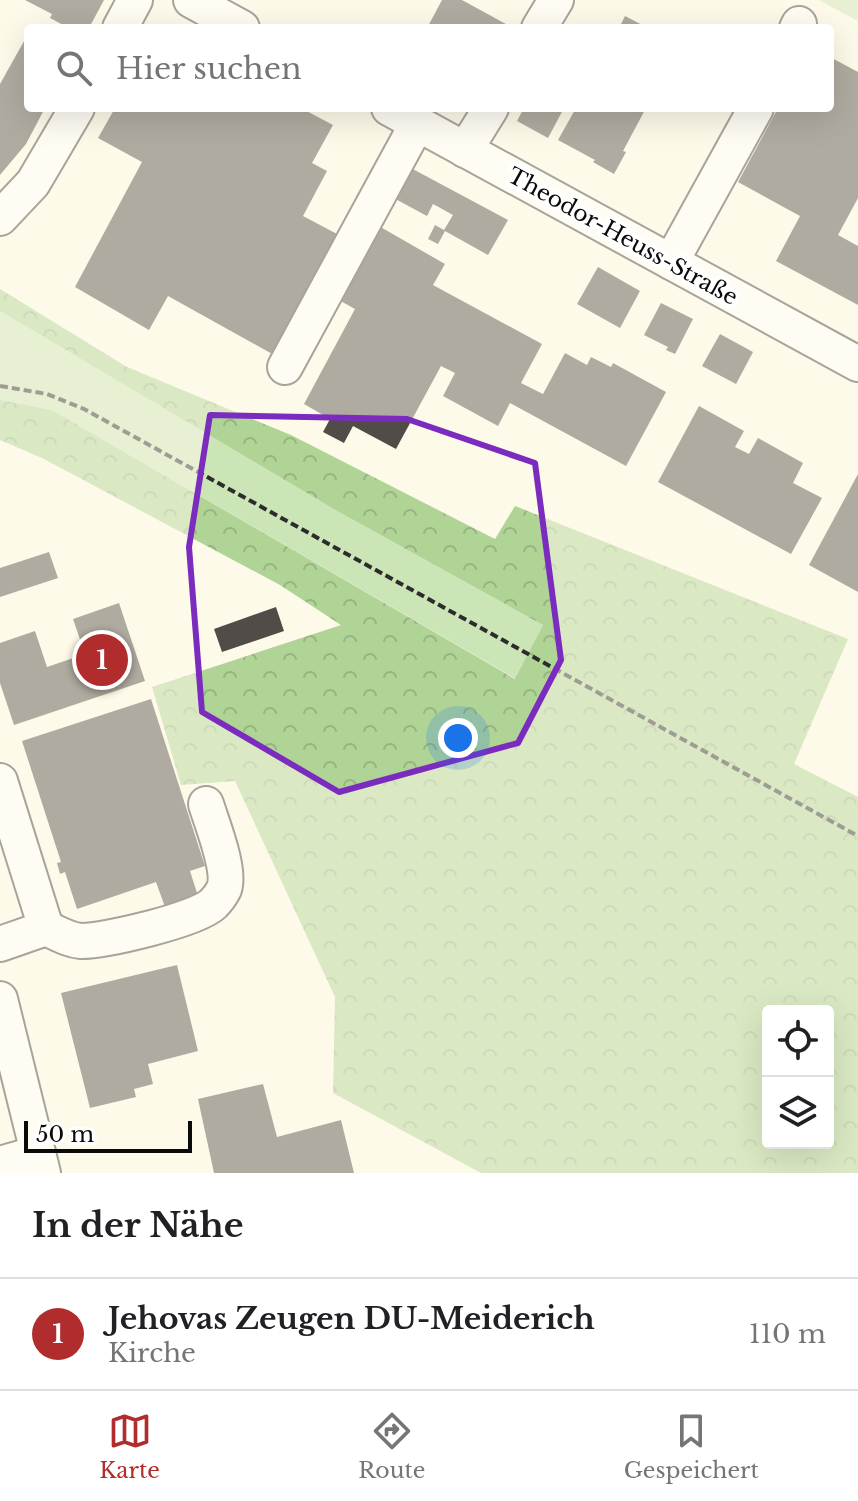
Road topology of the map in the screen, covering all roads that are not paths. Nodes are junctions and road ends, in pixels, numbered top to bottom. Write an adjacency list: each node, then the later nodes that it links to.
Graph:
1 (135, 0): 4 (street)
2 (191, 0): 5 (street)
3 (556, 0): 6 (street)
4 (122, 24)
5 (235, 24)
6 (541, 24)
7 (75, 112): 12 (street)
8 (489, 112): 11 (street)
9 (754, 112): 13 (street)
10 (403, 116): 11 (street, Theodor-Heuss-Straße); 15 (street)
11 (465, 150): 13 (street, Theodor-Heuss-Straße)
12 (0, 218)
13 (671, 262): 14 (street, Theodor-Heuss-Straße)
14 (858, 364)
15 (285, 367)
16 (0, 781): 18 (street)
17 (206, 804): 18 (street)
18 (46, 928): 19 (street)
19 (0, 944)
20 (0, 999): 21 (street)
21 (8, 1061): 22 (street)
22 (41, 1163): 23 (street)
23 (0, 1164)

